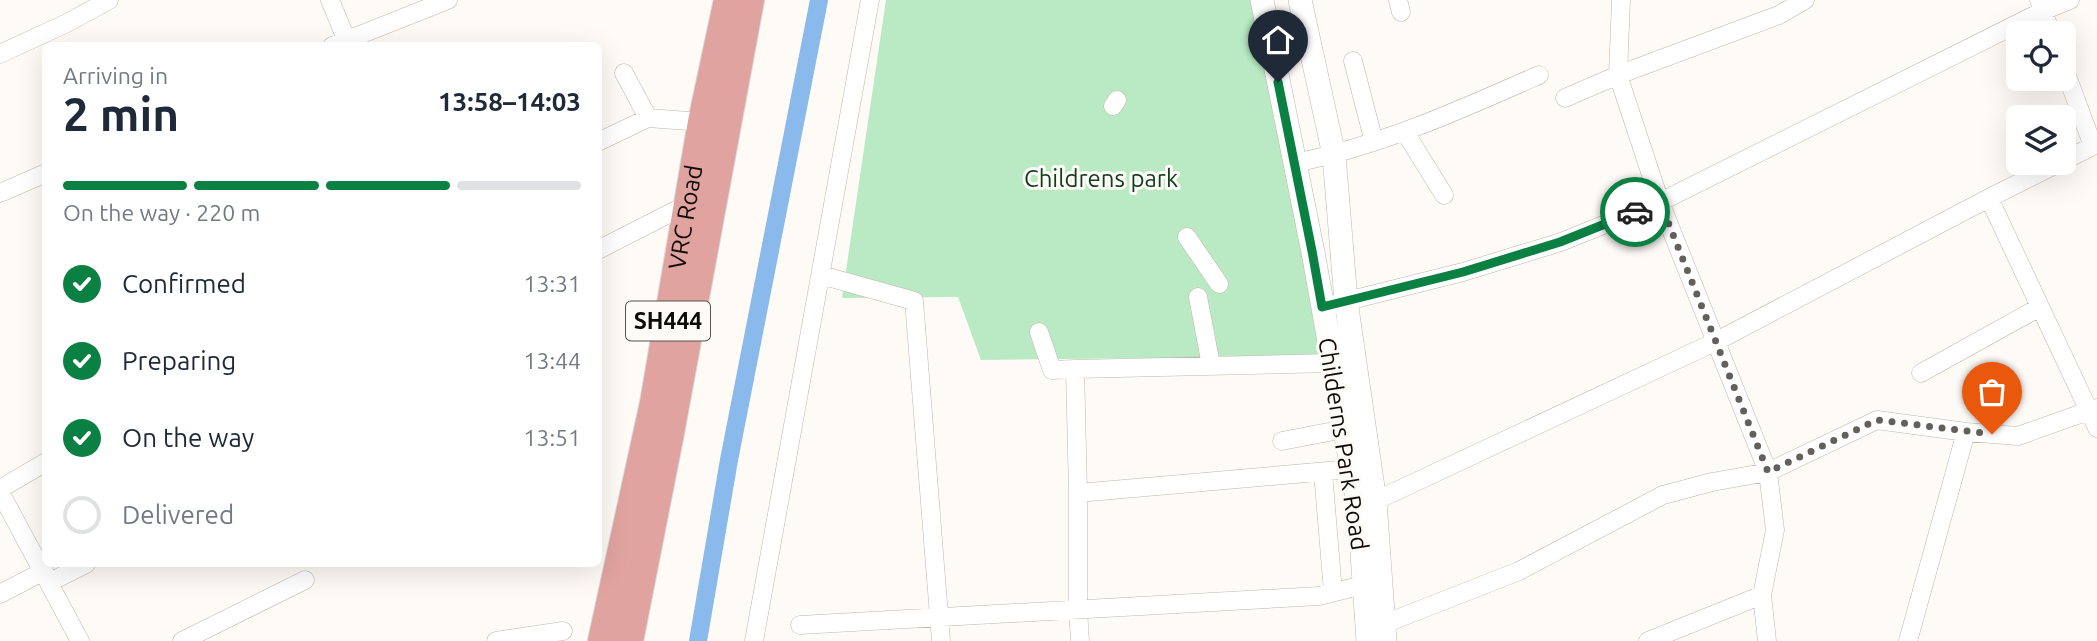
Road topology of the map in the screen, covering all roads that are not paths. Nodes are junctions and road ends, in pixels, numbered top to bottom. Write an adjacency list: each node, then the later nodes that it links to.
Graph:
1 (109, 0): 15 (street)
2 (330, 0): 13 (street)
3 (448, 0): 14 (street)
4 (728, 0): 23 (main road, VRC Road / SH444)
5 (750, 0): 79 (main road, SH444)
6 (870, 0): 40 (street)
7 (1262, 0): 30 (street, Childerns Park Road)
8 (1300, 0): 29 (street)
9 (1621, 0): 19 (street)
10 (1805, 0): 19 (street)
11 (2070, 0): 12 (street)
12 (2041, 5): 36 (street)
13 (343, 42)
14 (345, 42)
15 (0, 54)
16 (1353, 61): 26 (street)
17 (624, 73): 22 (street)
18 (1539, 75): 24 (street)
19 (1618, 75): 21 (street); 36 (street)
20 (2073, 91): 27 (street)
21 (1565, 98)
22 (649, 118): 23 (street); 25 (street)
23 (702, 122): 37 (main road, VRC Road / SH444)
24 (1405, 132): 26 (street); 34 (street)
25 (602, 140)
26 (1374, 142): 29 (street)
27 (2095, 145): 28 (street)
28 (2076, 154)
29 (1334, 155): 30 (street); 43 (street)
30 (1295, 163): 44 (street, Childerns Park Road)
31 (42, 175): 33 (street)
32 (2035, 175): 35 (street)
33 (0, 193)
34 (1444, 195)
35 (1989, 198): 45 (street); 47 (street)
36 (1660, 202): 43 (street); 47 (street)
37 (688, 204): 39 (street); 78 (main road, VRC Road / SH444)
38 (1187, 237): 41 (street)
39 (602, 248)
40 (821, 275): 71 (street); 80 (street)
41 (1219, 285)
42 (1198, 297): 49 (street)
43 (1346, 301): 44 (street); 62 (street)
44 (1322, 307): 48 (street, Childerns Park Road)
45 (2040, 307): 51 (street); 52 (street)
46 (1040, 332): 50 (street)
47 (1715, 342): 59 (street); 62 (street)
48 (1332, 363): 49 (street); 53 (street, Childerns Park Road)
49 (1211, 365): 50 (street)
50 (1075, 369): 61 (street)
51 (1921, 373)
52 (2094, 416): 54 (street)
53 (1344, 429): 55 (street); 57 (street, Childerns Park Road)
54 (1966, 432): 59 (street); 86 (street)
55 (1282, 441)
56 (42, 464): 60 (street)
57 (1351, 469): 58 (street); 66 (street, Childerns Park Road)
58 (1323, 472): 61 (street); 67 (street)
59 (1768, 472): 69 (street); 74 (street)
60 (0, 490): 64 (street)
61 (1078, 493): 70 (street)
62 (1375, 501): 74 (street)
63 (77, 567): 64 (street)
64 (47, 577): 68 (street); 75 (street)
65 (305, 580): 76 (street)
66 (1363, 585): 67 (street); 83 (street, Childerns Park Road)
67 (1334, 592): 70 (street)
68 (0, 594)
69 (1762, 595): 84 (street); 85 (street)
70 (1077, 610): 71 (street); 82 (street)
71 (940, 618): 72 (street); 81 (street)
72 (800, 625)
73 (563, 631): 77 (street)
74 (1384, 632)
75 (80, 641)
76 (182, 641)
77 (496, 641)
78 (602, 641)
79 (629, 641)
80 (754, 641)
81 (941, 641)
82 (1080, 641)
83 (1368, 641)
84 (1648, 641)
85 (1767, 641)
86 (1908, 641)

